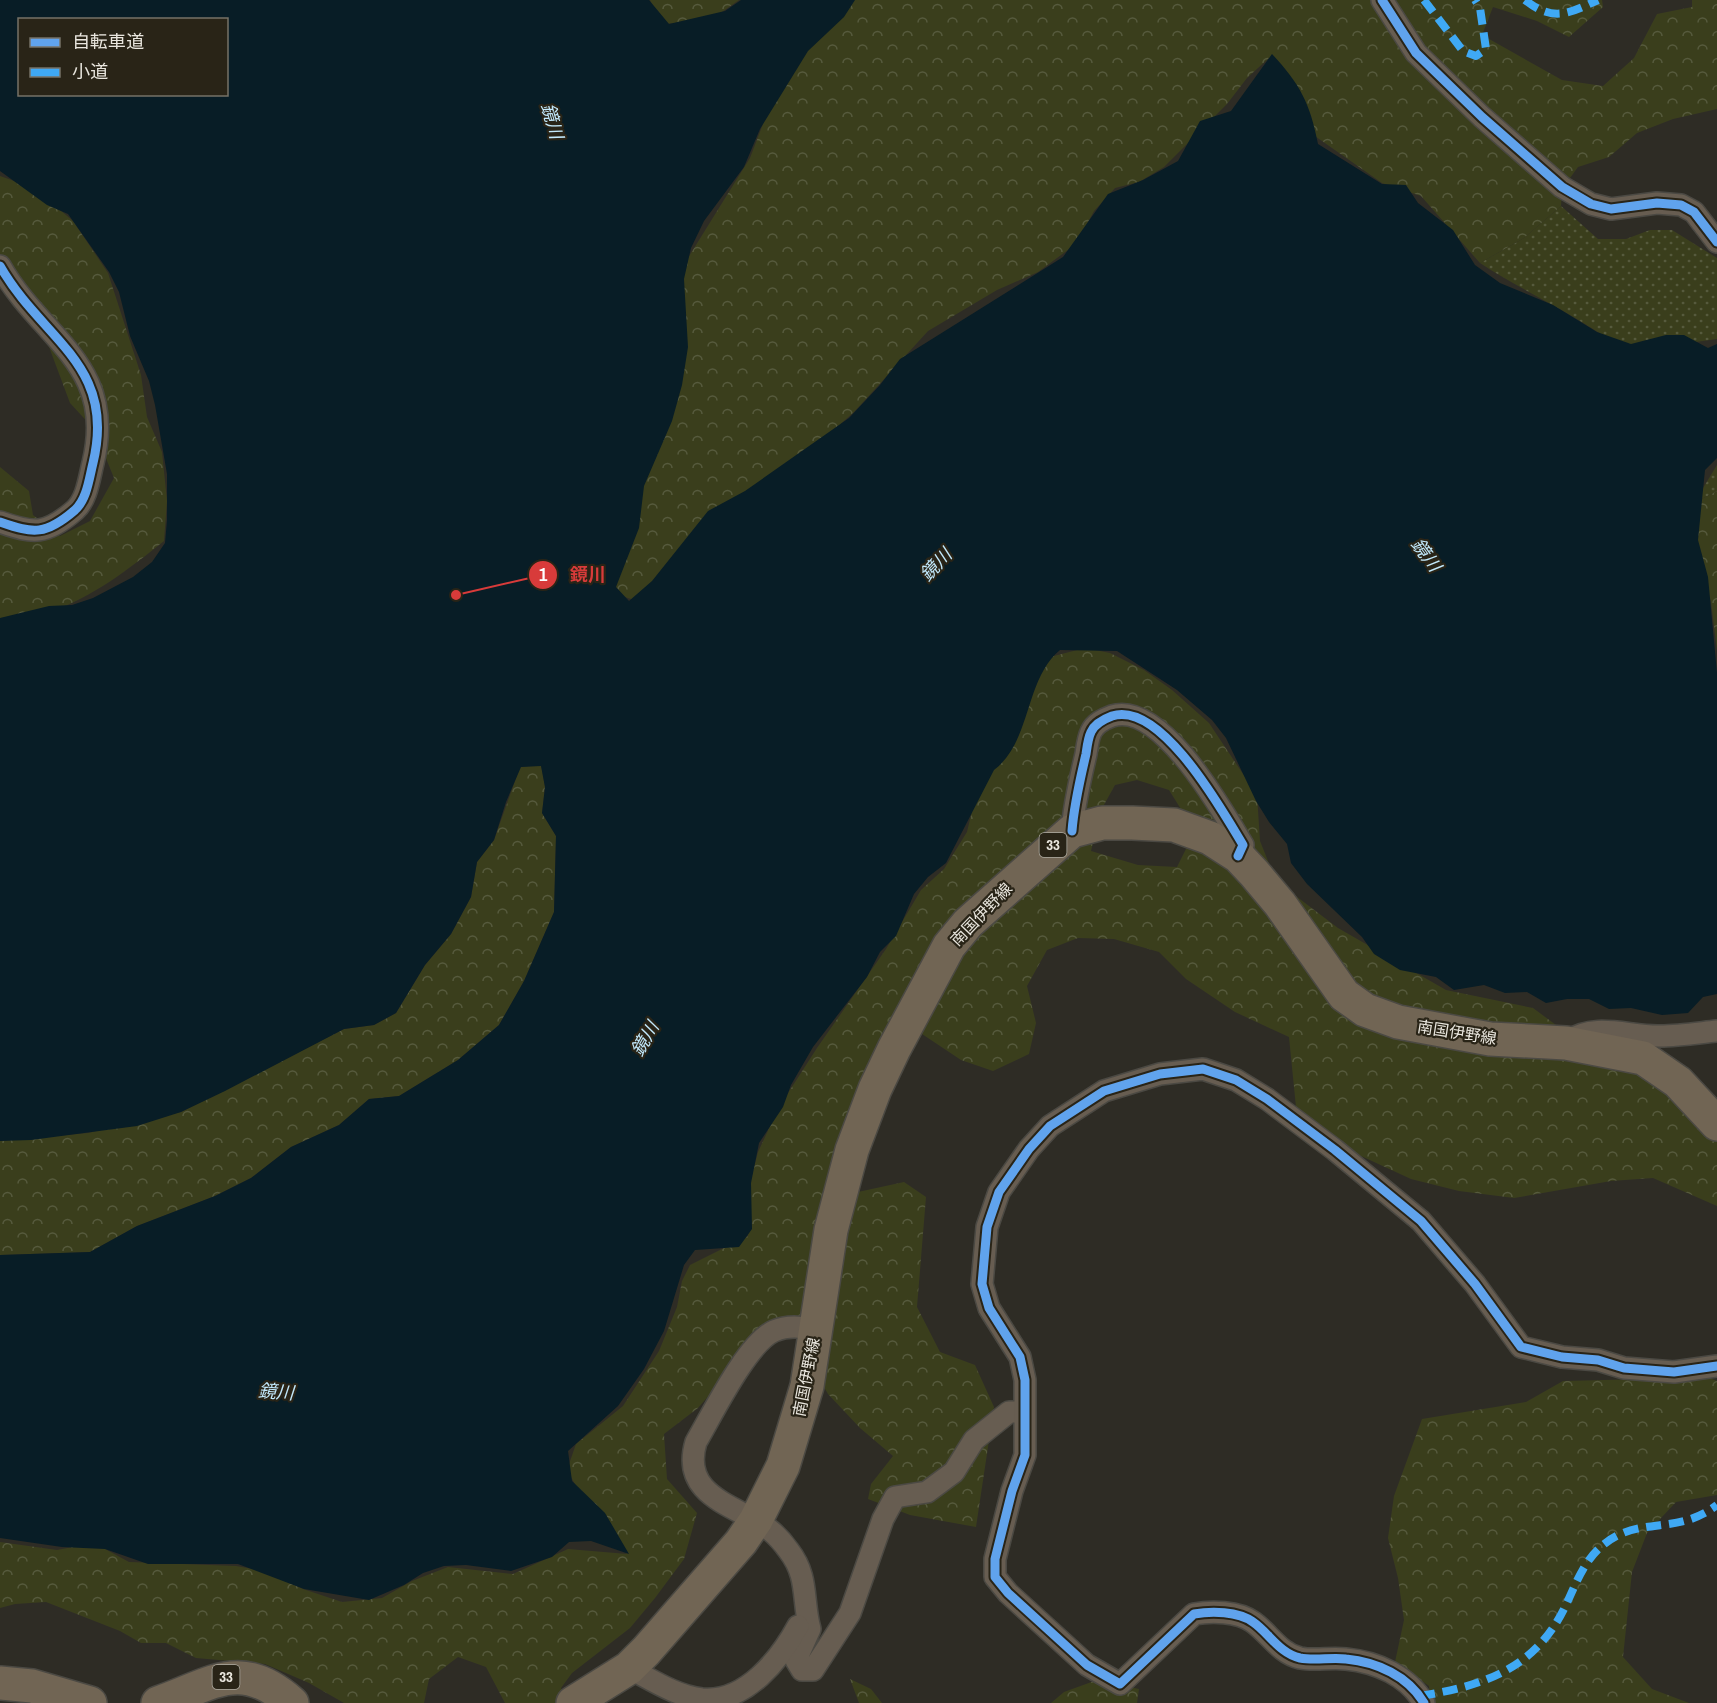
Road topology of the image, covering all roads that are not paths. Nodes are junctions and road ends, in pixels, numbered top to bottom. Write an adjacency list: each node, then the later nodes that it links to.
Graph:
1 (1382, 0): 2 (street)
2 (1717, 242)
3 (0, 266): 4 (street)
4 (0, 522)
5 (1072, 831): 6 (main road, 南国伊野線 / 33); 6 (street); 10 (main road, 南国伊野線 / 33)
6 (1238, 856): 8 (main road, 南国伊野線 / 33)
7 (1717, 1031): 8 (street)
8 (1566, 1042): 9 (main road, 南国伊野線 / 33)
9 (1717, 1124)
10 (815, 1329): 13 (main road, 南国伊野線 / 33); 13 (street)
11 (1717, 1366): 12 (street)
12 (1023, 1412): 14 (street); 21 (street)
13 (748, 1531): 14 (street); 15 (main road, 南国伊野線 / 33)
14 (806, 1613): 15 (street)
15 (638, 1659): 20 (main road, 南国伊野線 / 33)
16 (0, 1683): 17 (main road)
17 (90, 1703)
18 (158, 1703): 19 (main road, 33)
19 (292, 1703)
20 (573, 1703)
21 (1424, 1703)

